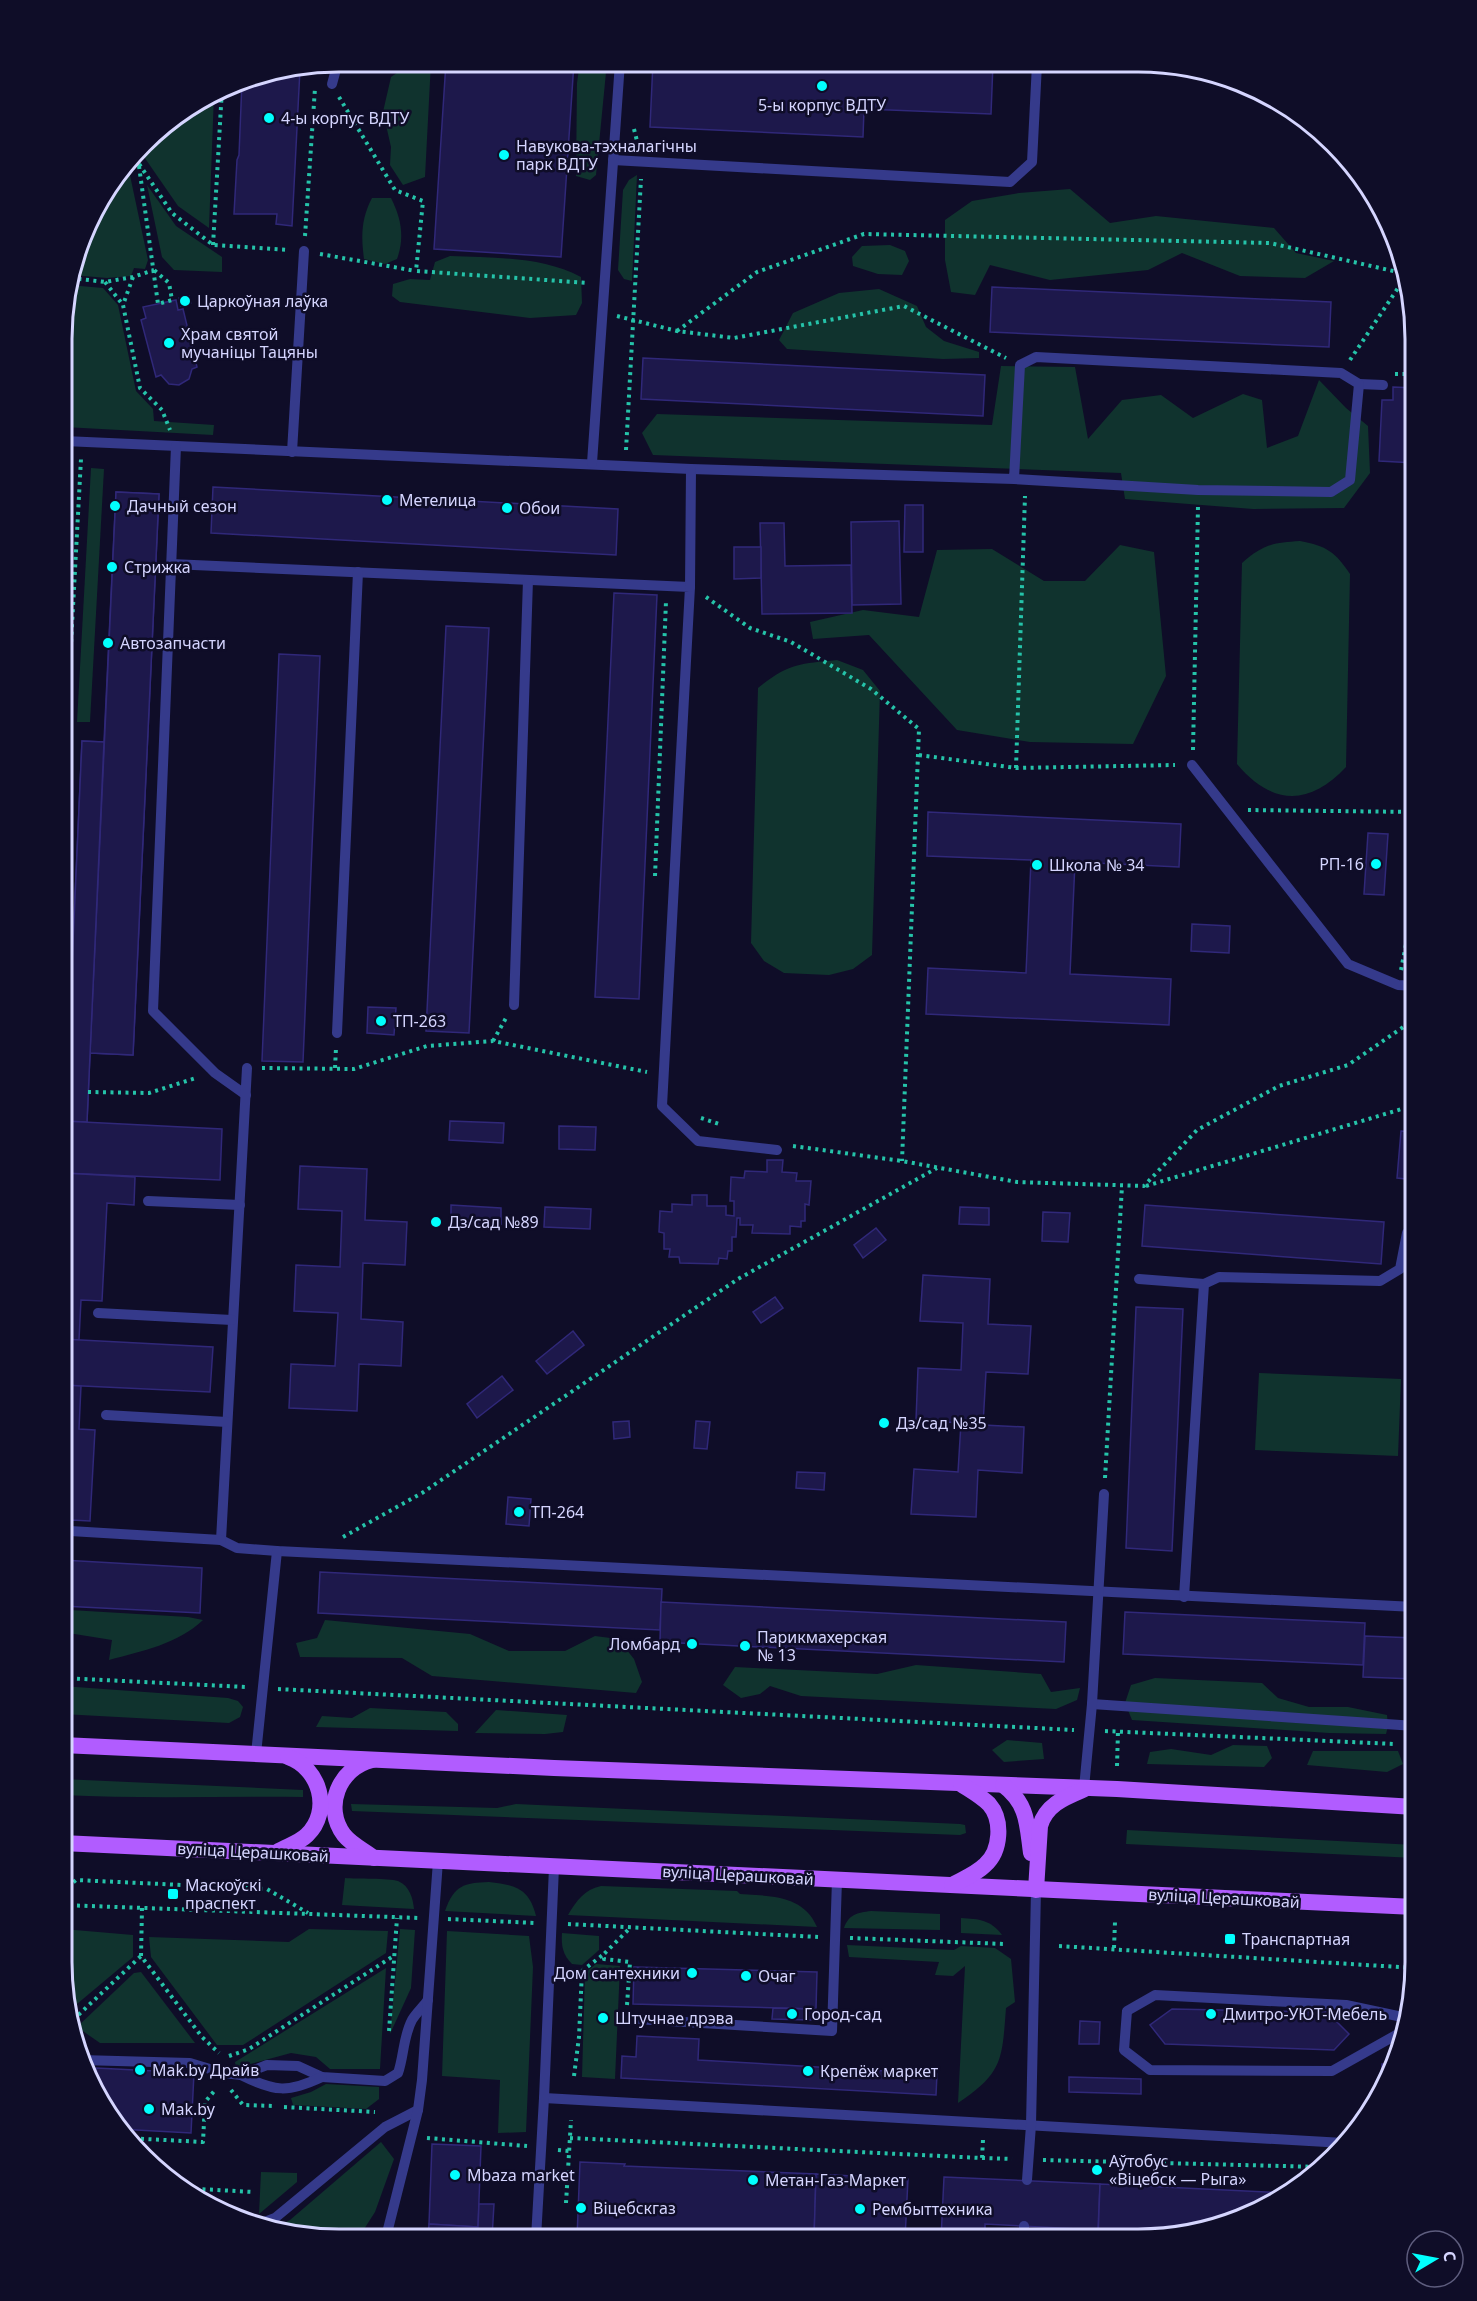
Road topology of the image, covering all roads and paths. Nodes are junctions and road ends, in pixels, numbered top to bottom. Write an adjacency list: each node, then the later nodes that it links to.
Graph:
1 (335, 72): 5 (lane)
2 (619, 72): 8 (lane)
3 (1037, 72): 9 (lane)
4 (315, 84): 12 (path)
5 (332, 84): 14 (path)
6 (221, 99): 11 (path)
7 (633, 125): 9 (path)
8 (613, 160): 9 (lane); 19 (lane)
9 (642, 162): 23 (path)
10 (139, 164): 11 (path); 13 (path)
11 (213, 245): 12 (path)
12 (304, 251): 14 (path); 31 (lane)
13 (154, 270): 13 (path); 16 (path)
14 (416, 272): 19 (path)
15 (1396, 272): 24 (path)
16 (133, 277): 18 (path); 21 (path)
17 (79, 279): 18 (path)
18 (105, 282): 21 (path)
19 (605, 284): 22 (lane)
20 (1400, 285): 26 (path)
21 (123, 305): 30 (path)
22 (602, 312): 23 (path); 33 (lane)
23 (633, 321): 24 (path); 34 (path)
24 (677, 331): 25 (path)
25 (1020, 365): 26 (lane); 36 (lane)
26 (1341, 373): 27 (lane)
27 (1359, 384): 28 (lane); 37 (lane)
28 (1383, 385)
29 (72, 441): 30 (lane)
30 (176, 446): 31 (lane); 38 (lane)
31 (292, 452): 33 (lane)
32 (72, 458): 43 (path)
33 (592, 463): 34 (lane)
34 (625, 465): 35 (lane)
35 (690, 469): 36 (lane); 42 (lane)
36 (1020, 480): 37 (lane); 46 (path)
37 (1197, 490): 45 (path)
38 (171, 564): 39 (lane); 60 (lane)
39 (358, 572): 40 (lane); 55 (lane)
40 (528, 580): 41 (lane); 53 (lane)
41 (667, 586): 42 (lane); 49 (path)
42 (690, 587): 44 (path); 67 (lane)
43 (72, 626)
44 (919, 755): 46 (path); 68 (path)
45 (1192, 765): 46 (path); 47 (lane)
46 (1016, 768)
47 (1227, 810): 48 (path); 51 (lane)
48 (1405, 812)
49 (655, 882)
50 (1405, 949): 51 (path)
51 (1398, 985): 52 (lane)
52 (1405, 985)
53 (514, 1005): 56 (path)
54 (1405, 1026): 71 (path)
55 (337, 1033)
56 (493, 1041): 58 (path); 59 (path)
57 (648, 1060): 59 (path)
58 (247, 1068): 63 (lane)
59 (647, 1072): 61 (path)
60 (215, 1073): 62 (path); 63 (lane)
61 (647, 1082)
62 (88, 1092)
63 (246, 1095): 73 (lane)
64 (1405, 1108): 71 (path)
65 (695, 1117): 66 (path)
66 (729, 1127)
67 (781, 1147): 68 (path)
68 (902, 1161): 69 (path)
69 (938, 1167): 70 (path); 85 (path)
70 (1122, 1186): 71 (path); 81 (path)
71 (1144, 1186)
72 (148, 1201): 73 (lane)
73 (240, 1206): 78 (lane)
74 (1405, 1243): 76 (lane)
75 (1139, 1280): 76 (lane)
76 (1204, 1284): 87 (lane)
77 (98, 1313): 78 (lane)
78 (232, 1320): 80 (lane)
79 (106, 1415): 80 (lane)
80 (227, 1422): 83 (lane)
81 (1104, 1494): 86 (lane)
82 (72, 1531): 83 (lane)
83 (221, 1540): 84 (lane)
84 (277, 1551): 85 (lane); 90 (lane)
85 (315, 1553): 86 (lane)
86 (1098, 1592): 87 (lane); 91 (lane)
87 (1184, 1597): 88 (lane)
88 (1405, 1607)
89 (72, 1678): 90 (path)
90 (263, 1688): 93 (path); 97 (lane)
91 (1092, 1704): 92 (lane); 93 (lane)
92 (1405, 1725)
93 (1089, 1730): 94 (path); 103 (lane)
94 (1118, 1731): 95 (path); 100 (path)
95 (1403, 1744)
96 (72, 1745): 97 (main road)
97 (256, 1754): 98 (main road)
98 (282, 1755): 99 (main road); 106 (main road)
99 (376, 1760): 101 (main road); 107 (main road)
100 (1117, 1766)
101 (961, 1784): 102 (main road); 112 (main road)
102 (1003, 1785): 103 (main road); 113 (main road)
103 (1085, 1788): 104 (main road); 113 (main road)
104 (1405, 1806)
105 (72, 1844): 106 (main road, вуліца Церашковай)
106 (274, 1853): 107 (main road, вуліца Церашковай)
107 (375, 1858): 108 (main road, вуліца Церашковай)
108 (438, 1861): 109 (main road, вуліца Церашковай); 126 (lane)
109 (554, 1867): 110 (main road, вуліца Церашковай); 137 (lane)
110 (837, 1880): 112 (main road, вуліца Церашковай); 129 (lane)
111 (72, 1883): 116 (path)
112 (951, 1886): 113 (main road, вуліца Церашковай)
113 (1036, 1890): 114 (main road, вуліца Церашковай); 141 (lane)
114 (1405, 1907)
115 (142, 1908): 124 (path)
116 (310, 1914)
117 (397, 1918): 123 (path)
118 (1114, 1922): 121 (path)
119 (632, 1927): 122 (path)
120 (1059, 1946): 121 (path)
121 (1114, 1948): 125 (path)
122 (604, 1954): 129 (path); 134 (path)
123 (395, 1955): 124 (path); 130 (path)
124 (141, 1956): 127 (path)
125 (1405, 1967)
126 (428, 2000): 135 (lane); 138 (lane)
127 (77, 2016)
128 (1399, 2016): 131 (lane)
129 (635, 2019)
130 (388, 2035)
131 (1395, 2036)
132 (91, 2060): 133 (lane)
133 (241, 2075): 135 (lane); 135 (lane)
134 (574, 2076)
135 (322, 2077)
136 (217, 2088): 144 (path)
137 (544, 2098): 140 (lane); 157 (lane)
138 (418, 2110): 154 (lane); 156 (lane)
139 (571, 2120): 143 (path)
140 (984, 2122): 141 (lane); 147 (path)
141 (1031, 2125): 145 (lane); 148 (lane)
142 (431, 2137): 146 (path)
143 (570, 2138): 147 (path); 153 (path)
144 (139, 2139)
145 (1336, 2142)
146 (531, 2147)
147 (982, 2158): 148 (path)
148 (1028, 2160): 149 (path); 150 (lane)
149 (1310, 2167)
150 (1027, 2180)
151 (198, 2189): 152 (path)
152 (254, 2192)
153 (566, 2203)
154 (270, 2220)
155 (1024, 2226): 158 (lane)
156 (388, 2229)
157 (537, 2229)
158 (1024, 2229)

